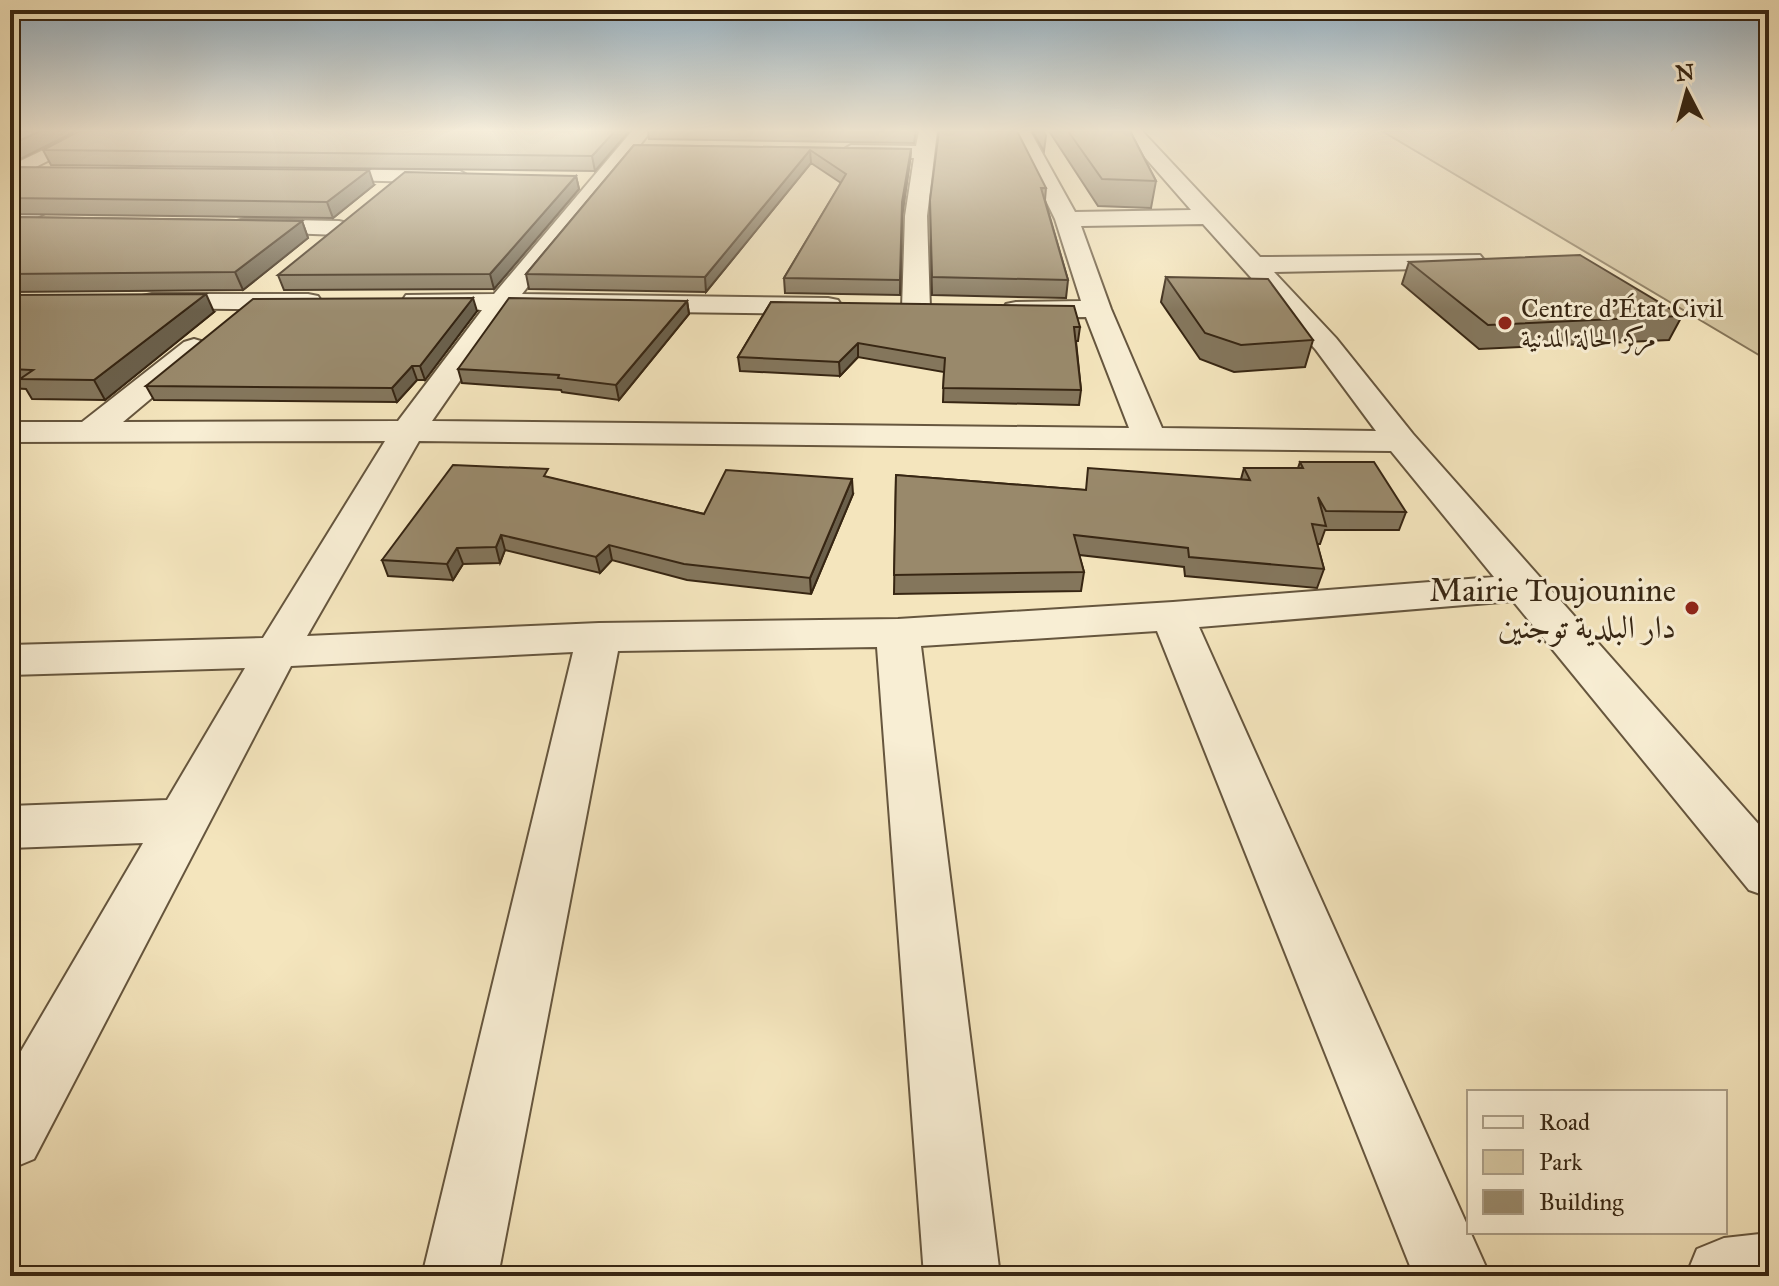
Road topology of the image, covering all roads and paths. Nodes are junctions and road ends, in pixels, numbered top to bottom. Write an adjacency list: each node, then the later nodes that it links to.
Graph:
1 (69, 191): 10 (street)
2 (384, 191): 7 (street)
3 (592, 191): 17 (street)
4 (919, 191): 24 (street)
5 (1052, 191): 9 (street)
6 (1185, 191): 8 (street)
7 (357, 213): 12 (street); 13 (street)
8 (1209, 217): 9 (street); 15 (street)
9 (1067, 219): 27 (street)
10 (10, 223): 11 (street)
11 (57, 224)
12 (229, 226)
13 (306, 256)
14 (1502, 259): 15 (street)
15 (1253, 265): 32 (street)
16 (284, 274): 20 (street)
17 (503, 300): 18 (street); 22 (street); 28 (street)
18 (392, 301)
19 (130, 302): 20 (street)
20 (251, 302): 21 (street); 30 (street)
21 (329, 302)
22 (853, 307)
23 (884, 307): 24 (street)
24 (916, 308): 25 (street)
25 (948, 309)
26 (995, 309): 27 (street)
27 (1097, 309): 31 (street)
28 (408, 431): 30 (street); 31 (street); 37 (street)
29 (10, 432): 30 (street)
30 (90, 432)
31 (1150, 439): 32 (street)
32 (1401, 441): 33 (street)
33 (1525, 587): 34 (street); 41 (street)
34 (1173, 616): 35 (street); 46 (street)
35 (898, 633): 36 (street); 45 (street)
36 (599, 637): 37 (street); 44 (street)
37 (276, 652): 38 (street); 39 (street)
38 (10, 660)
39 (186, 820): 40 (street); 42 (street)
40 (10, 827)
41 (1769, 874)
42 (10, 1135)
43 (1769, 1271): 47 (street)
44 (460, 1276)
45 (962, 1276)
46 (1452, 1276)
47 (1724, 1276)

